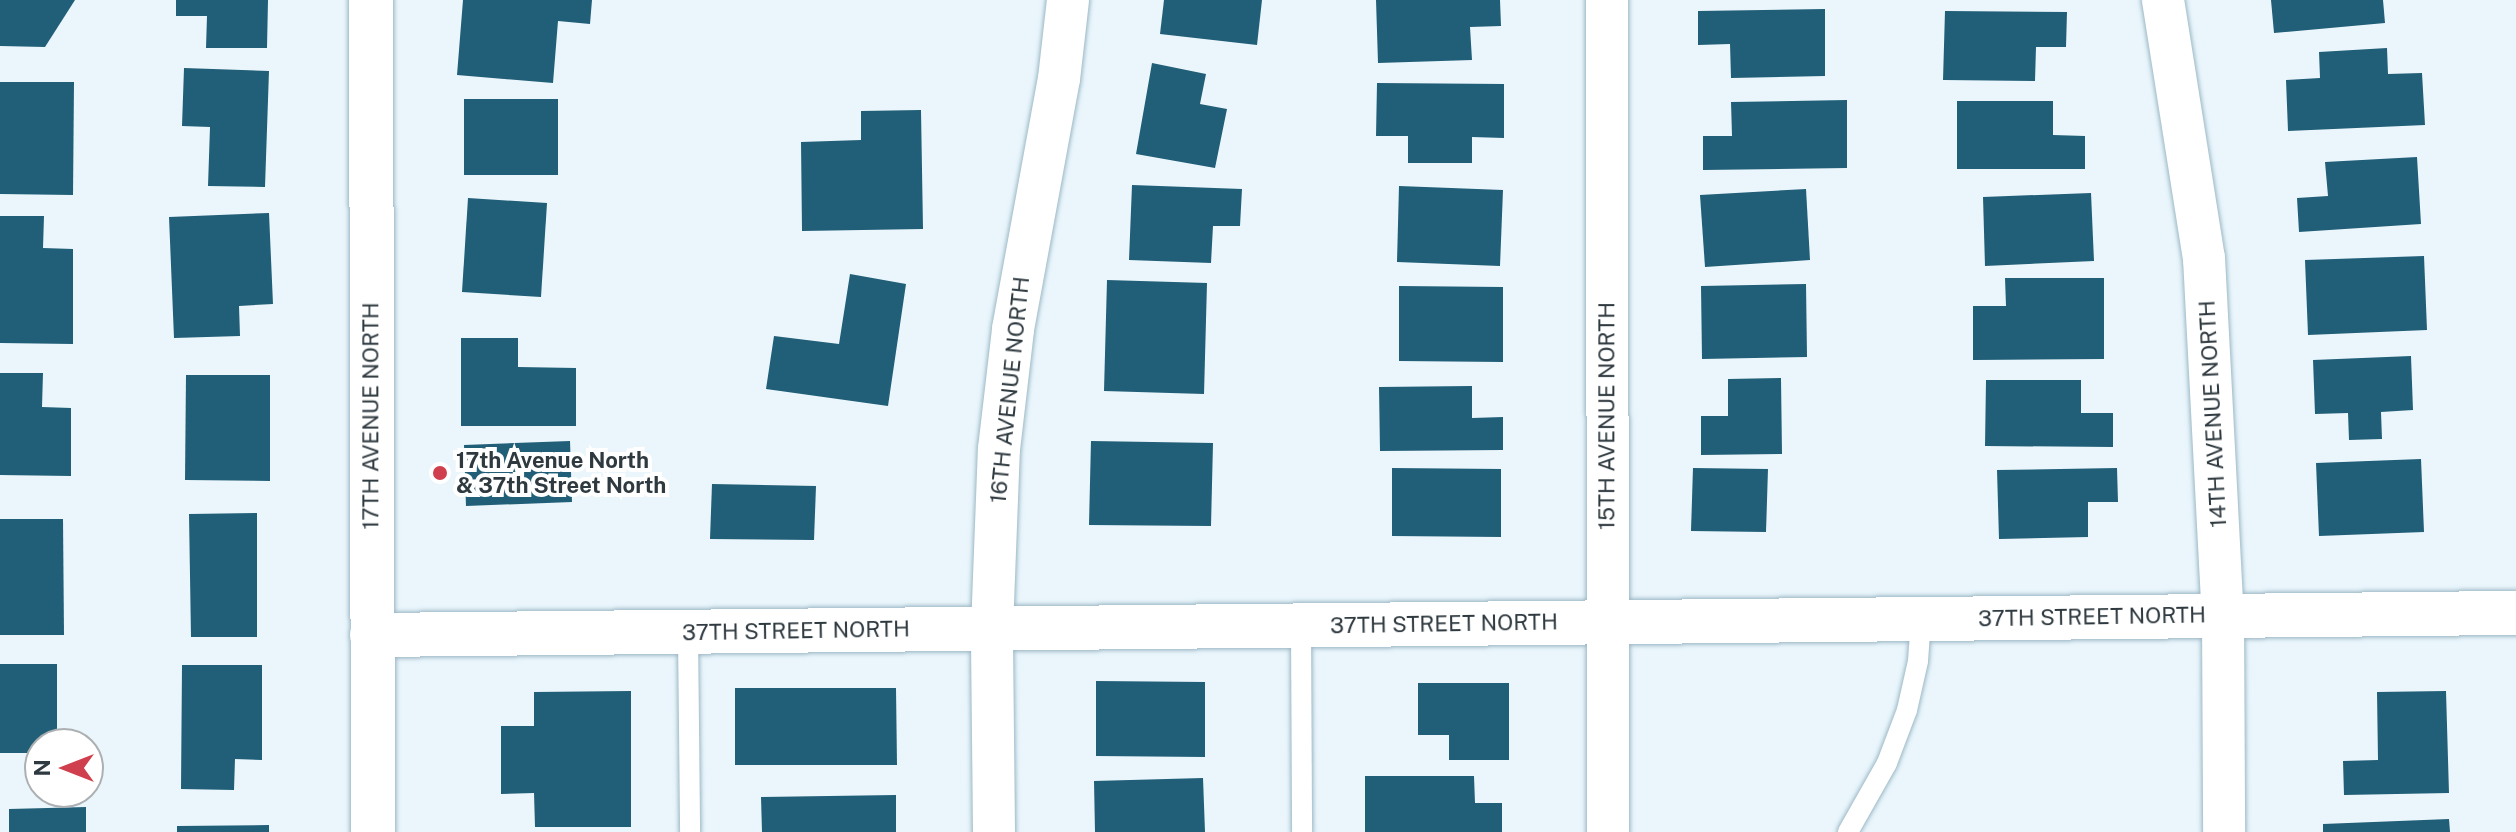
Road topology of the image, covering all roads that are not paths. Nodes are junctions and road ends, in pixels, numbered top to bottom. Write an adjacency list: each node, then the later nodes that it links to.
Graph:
1 (371, 0): 12 (street, 17TH AVENUE NORTH)
2 (1068, 0): 10 (street, 16TH AVENUE NORTH)
3 (1607, 0): 8 (street, 15TH AVENUE NORTH)
4 (2163, 0): 6 (street, 14TH AVENUE NORTH)
5 (2516, 613): 6 (street, 37TH STREET NORTH)
6 (2223, 616): 7 (street, 37TH STREET NORTH); 19 (street, 14TH AVENUE NORTH)
7 (1921, 619): 8 (street, 37TH STREET NORTH); 18 (lane)
8 (1607, 622): 9 (street, 37TH STREET NORTH); 17 (street, 15TH AVENUE NORTH)
9 (1301, 625): 10 (street, 37TH STREET NORTH); 16 (lane)
10 (992, 629): 11 (street, 37TH STREET NORTH); 15 (street, 16TH AVENUE NORTH)
11 (688, 632): 12 (street, 37TH STREET NORTH); 14 (lane)
12 (372, 635): 13 (street, 17TH AVENUE NORTH)
13 (373, 832)
14 (690, 832)
15 (994, 832)
16 (1302, 832)
17 (1608, 832)
18 (1848, 832)
19 (2224, 832)

